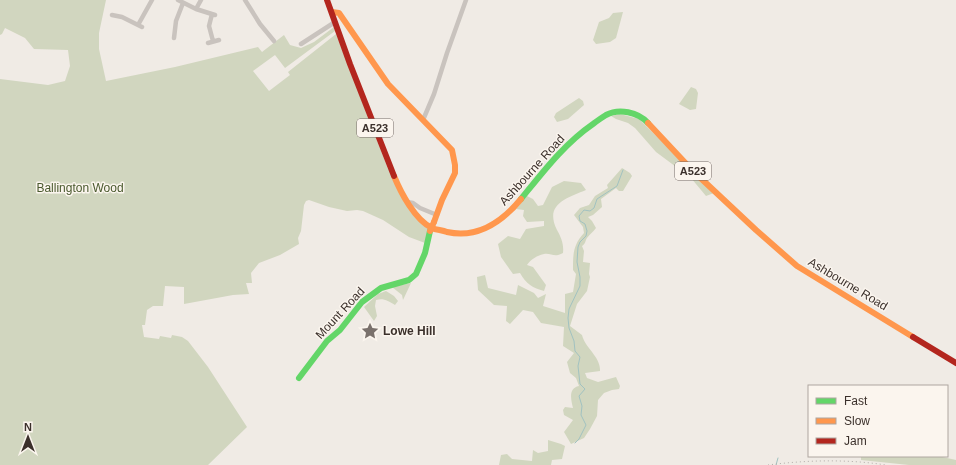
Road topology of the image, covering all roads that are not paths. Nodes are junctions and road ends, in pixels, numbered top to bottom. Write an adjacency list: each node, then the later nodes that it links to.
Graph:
1 (152, 0): 10 (street)
2 (178, 0): 7 (street)
3 (201, 0): 8 (street)
4 (245, 0): 14 (street)
5 (466, 0): 16 (street)
6 (329, 1): 9 (main road, Ashbourne Road / A523)
7 (183, 3): 8 (street); 12 (street)
8 (196, 9): 13 (street)
9 (332, 12): 11 (main road, Ashbourne Road / A523); 16 (main road, Mount Road)
10 (115, 17)
11 (335, 22): 15 (street); 17 (main road, Ashbourne Road / A523)
12 (175, 35)
13 (219, 40)
14 (274, 41)
15 (301, 44)
16 (423, 120): 18 (main road, Mount Road)
17 (410, 203): 18 (street); 19 (main road, Ashbourne Road / A523)
18 (436, 219): 20 (main road, Mount Road, bridge)
19 (956, 363)
20 (299, 378)

